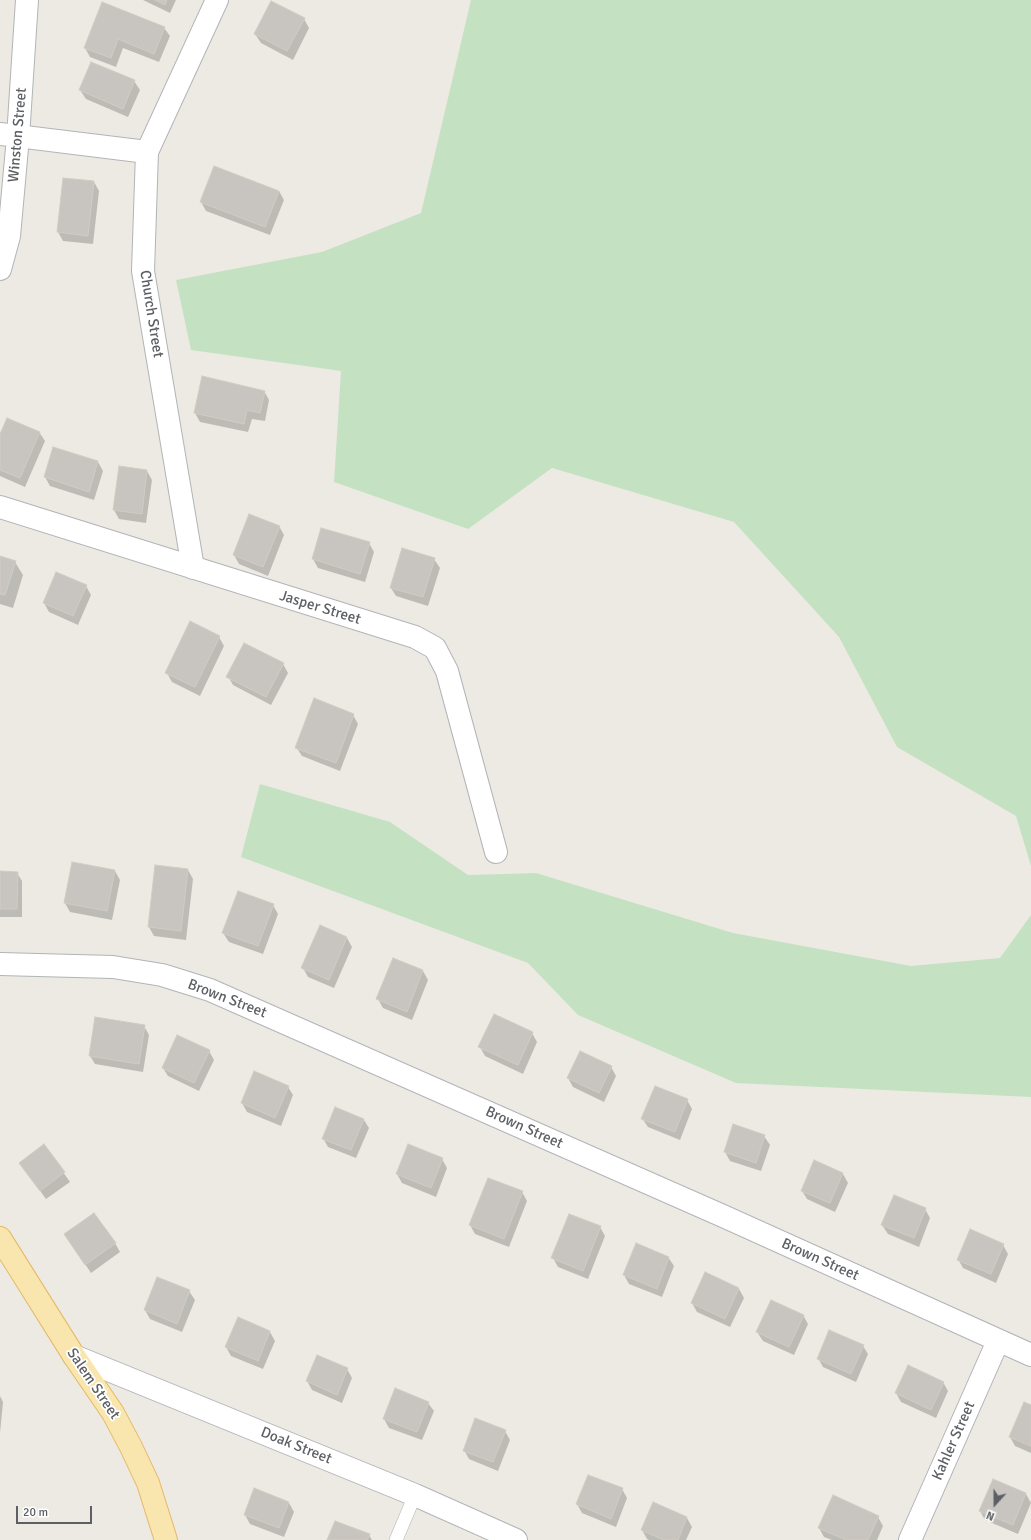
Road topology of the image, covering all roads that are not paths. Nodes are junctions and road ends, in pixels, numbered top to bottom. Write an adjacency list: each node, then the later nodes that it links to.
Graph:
1 (27, 0): 3 (street, Winston Street)
2 (217, 0): 4 (street, Church Street)
3 (9, 136): 4 (street); 5 (street, Winston Street)
4 (147, 152): 7 (street, Church Street)
5 (0, 269)
6 (0, 507): 7 (street, Jasper Street)
7 (193, 568): 8 (street, Jasper Street)
8 (496, 852)
9 (0, 964): 11 (street, Brown Street)
10 (0, 1238): 13 (main road, Salem Street)
11 (998, 1341): 12 (street, Brown Street); 18 (street, Kahler Street)
12 (1031, 1355)
13 (74, 1356): 14 (street, Doak Street); 16 (main road, Salem Street)
14 (415, 1495): 15 (street, Doak Street); 17 (lane)
15 (508, 1538)
16 (166, 1540)
17 (396, 1540)
18 (910, 1540)

